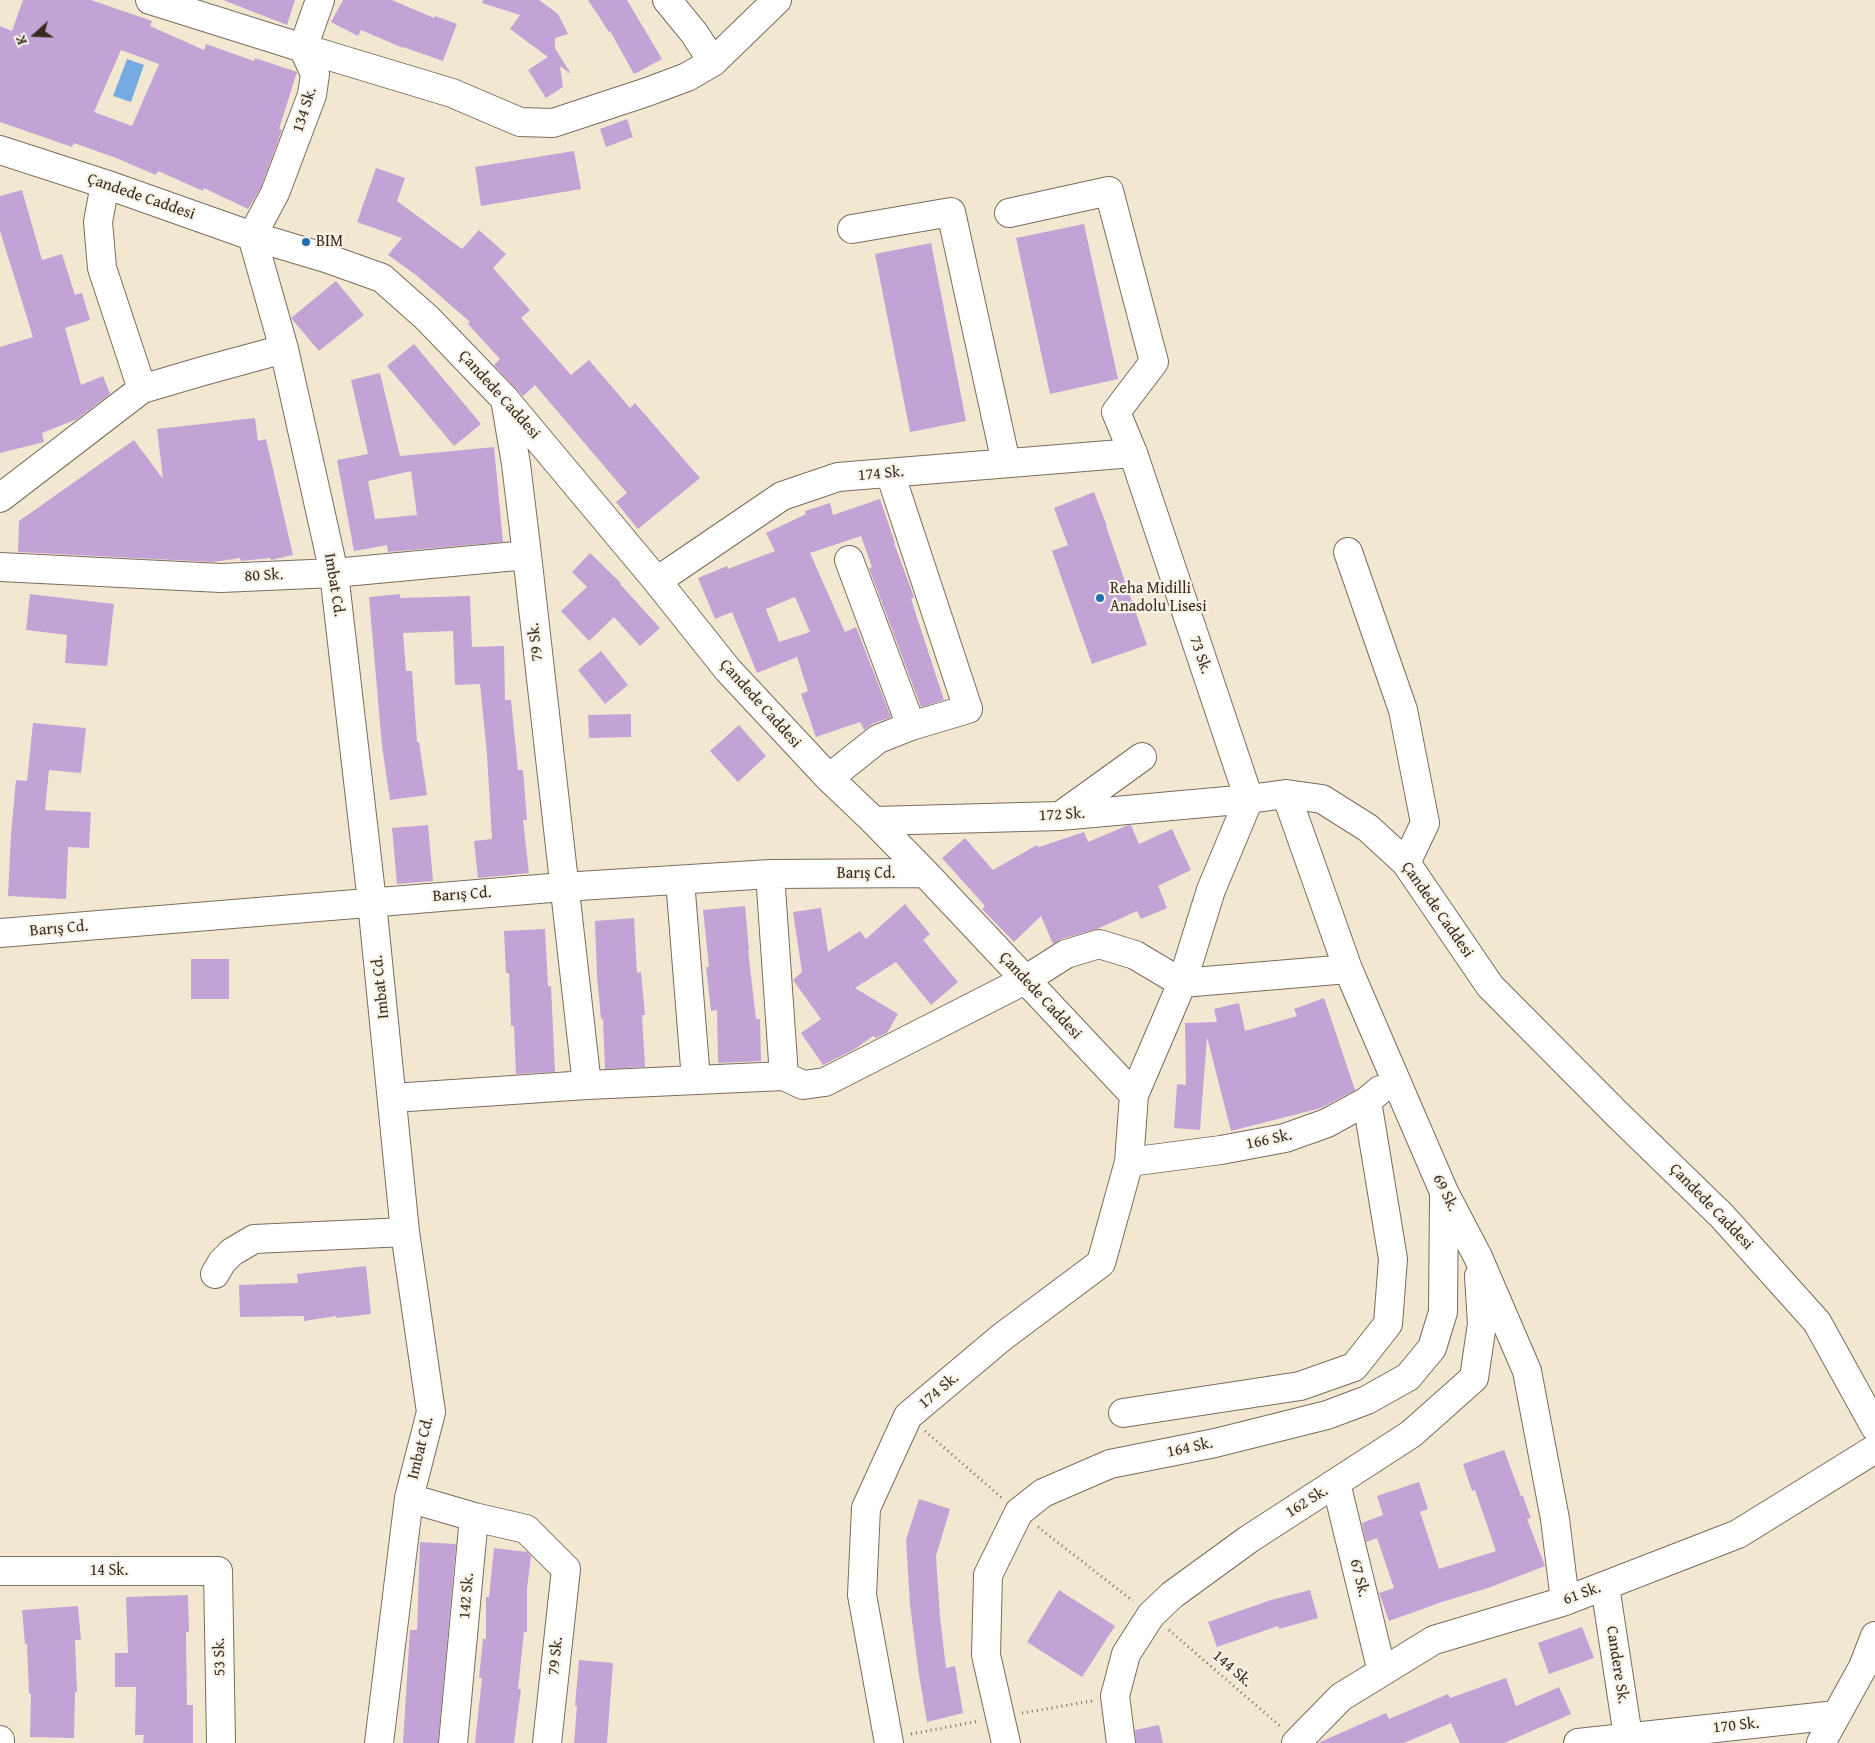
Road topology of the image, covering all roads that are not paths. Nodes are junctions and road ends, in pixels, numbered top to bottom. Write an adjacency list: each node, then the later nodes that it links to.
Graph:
1 (150, 0): 5 (street)
2 (320, 0): 5 (street)
3 (667, 0): 6 (street)
4 (777, 0): 6 (street)
5 (303, 48): 6 (street); 11 (street, 134 Sk.)
6 (713, 62)
7 (3, 151): 8 (street, Çandede Caddesi)
8 (105, 184): 11 (street, Çandede Caddesi); 13 (street)
9 (1009, 213): 15 (street, 73 Sk.)
10 (852, 229): 16 (street)
11 (252, 236): 12 (street, Imbat Cd.); 14 (street, Çandede Caddesi)
12 (284, 349): 13 (street); 24 (street, Imbat Cd.)
13 (142, 390): 18 (street)
14 (504, 398): 20 (street, 79 Sk.); 25 (street, Çandede Caddesi)
15 (1133, 453): 16 (street, 174 Sk.); 30 (street, 73 Sk.)
16 (1006, 463): 17 (street, 174 Sk.)
17 (890, 473): 25 (street, 174 Sk.); 26 (street)
18 (0, 498)
19 (1348, 552): 33 (street)
20 (527, 555): 24 (street, 80 Sk.); 37 (street, 79 Sk.)
21 (848, 560): 26 (street)
22 (0, 566): 23 (street); 24 (street, 80 Sk.)
23 (0, 573)
24 (334, 573): 38 (street, Imbat Cd.)
25 (657, 581): 28 (street, Çandede Caddesi)
26 (911, 726): 28 (street)
27 (1142, 757): 31 (street)
28 (829, 778): 32 (street, Çandede Caddesi)
29 (1286, 794): 30 (street, Çandede Caddesi); 33 (street, Çandede Caddesi); 40 (street, 69 Sk.)
30 (1249, 799): 31 (street, 172 Sk.); 42 (street)
31 (1060, 816): 32 (street, 172 Sk.)
32 (874, 821): 35 (street, Çandede Caddesi)
33 (1406, 863): 56 (street, Çandede Caddesi)
34 (770, 874): 35 (street, Barış Cd.); 36 (street, Barış Cd.); 43 (street)
35 (925, 874): 41 (street, Çandede Caddesi)
36 (680, 880): 37 (street, Barış Cd.); 45 (street)
37 (563, 887): 38 (street, Barış Cd.); 46 (street, 79 Sk.)
38 (372, 902): 39 (street, Barış Cd.); 48 (street, Imbat Cd.)
39 (0, 934)
40 (1348, 969): 42 (street); 44 (street, 69 Sk.)
41 (1025, 980): 42 (street); 43 (street); 47 (street, Çandede Caddesi)
42 (1182, 983): 47 (street)
43 (784, 1076): 45 (street)
44 (1394, 1078): 49 (street, 166 Sk.); 51 (street, 69 Sk.)
45 (696, 1080): 46 (street)
46 (587, 1085): 48 (street)
47 (1134, 1095): 50 (street, 174 Sk.)
48 (392, 1098): 52 (street, Imbat Cd.)
49 (1367, 1101): 50 (street, 166 Sk.); 55 (street)
50 (1129, 1162): 74 (street, 174 Sk.)
51 (1444, 1192): 53 (street, 69 Sk.); 75 (street, 164 Sk.)
52 (405, 1232): 54 (street); 59 (street, Imbat Cd.)
53 (1478, 1257): 58 (street, 162 Sk.); 64 (street, 69 Sk.)
54 (215, 1274)
55 (1123, 1412)
56 (1875, 1427)
57 (1875, 1449): 63 (street, 61 Sk.)
58 (1336, 1483): 66 (street, 67 Sk.); 76 (street, 162 Sk.)
59 (409, 1498): 60 (street); 71 (street, Imbat Cd.)
60 (474, 1517): 72 (street, 142 Sk.); 73 (street, 79 Sk.)
61 (0, 1571): 62 (street, 14 Sk.)
62 (218, 1571): 70 (street, 53 Sk.)
63 (1605, 1586): 64 (street, 61 Sk.); 68 (street, Candere Sk.)
64 (1565, 1601): 66 (street, 61 Sk.)
65 (1875, 1636): 67 (street)
66 (1382, 1672): 69 (street, 61 Sk.)
67 (1836, 1715): 68 (street, 170 Sk.); 78 (street)
68 (1629, 1740): 77 (street, 170 Sk.)
69 (1296, 1742)
70 (221, 1743)
71 (379, 1743)
72 (453, 1743)
73 (547, 1743)
74 (889, 1743)
75 (1006, 1743)
76 (1121, 1743)
77 (1578, 1743)
78 (1821, 1743)

